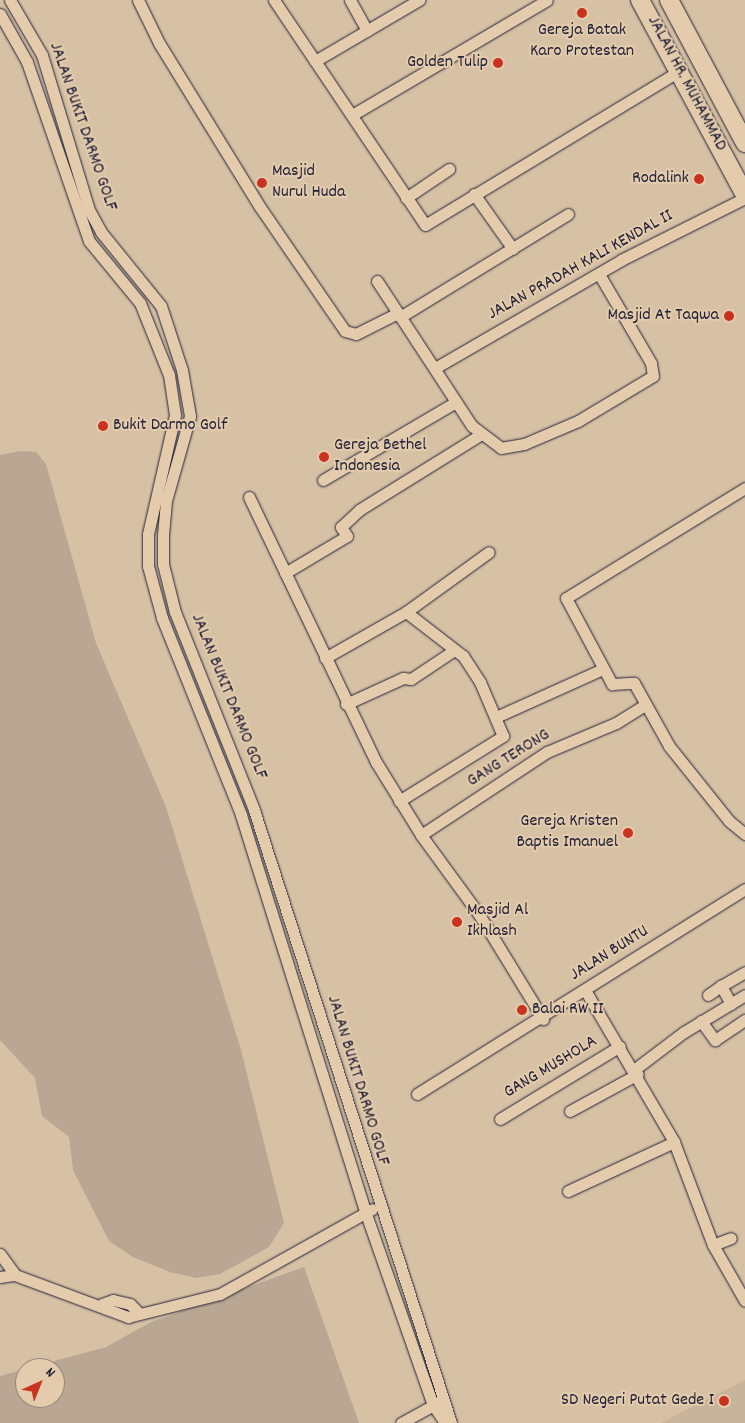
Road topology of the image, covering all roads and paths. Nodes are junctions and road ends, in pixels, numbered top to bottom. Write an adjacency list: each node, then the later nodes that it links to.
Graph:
1 (10, 0): 62 (street, JALAN BUKIT DARMO GOLF)
2 (138, 0): 26 (street)
3 (274, 0): 11 (street)
4 (350, 0): 10 (street)
5 (419, 0): 10 (street)
6 (547, 0): 15 (street)
7 (640, 0): 13 (main road, JALAN HR. MUHAMMAD)
8 (669, 0): 12 (main road, JALAN HR. MUHAMMAD)
9 (0, 14): 63 (street, JALAN BUKIT DARMO GOLF)
10 (367, 31): 11 (street)
11 (315, 61): 15 (street)
12 (707, 72): 13 (main road); 14 (main road, JALAN HR. MUHAMMAD)
13 (682, 78): 16 (main road, JALAN HR. MUHAMMAD); 19 (street)
14 (724, 104): 16 (main road); 17 (main road, JALAN HR. MUHAMMAD)
15 (352, 115): 21 (street)
16 (704, 117): 20 (main road, JALAN HR. MUHAMMAD)
17 (745, 143)
18 (449, 169): 21 (street)
19 (474, 194): 21 (street); 23 (street)
20 (745, 197): 24 (street, JALAN PRADAH KALI KENDAL II)
21 (406, 198)
22 (568, 214): 23 (street)
23 (513, 249): 26 (street)
24 (599, 274): 27 (street, JALAN PRADAH KALI KENDAL II); 29 (street)
25 (377, 281): 26 (street)
26 (399, 315): 27 (street)
27 (435, 368): 28 (street)
28 (456, 402): 29 (street); 30 (street)
29 (480, 435): 34 (street)
30 (323, 480)
31 (745, 488): 38 (street)
32 (248, 497): 34 (street)
33 (489, 552): 35 (street)
34 (285, 573): 37 (street)
35 (406, 612): 36 (street); 37 (street)
36 (453, 651): 39 (street); 41 (street)
37 (325, 658): 39 (street)
38 (603, 669): 40 (street); 41 (street)
39 (346, 704): 42 (street)
40 (645, 705): 43 (street); 44 (street, GANG TERONG)
41 (496, 717): 42 (street)
42 (399, 801): 44 (street)
43 (745, 834)
44 (421, 835): 52 (street)
45 (745, 889): 48 (street, JALAN BUNTU)
46 (745, 972): 47 (street)
47 (721, 986): 49 (street); 51 (street)
48 (585, 990): 52 (street, JALAN BUNTU); 55 (street)
49 (708, 994)
50 (745, 996): 51 (street)
51 (731, 1004): 54 (street)
52 (543, 1019): 57 (street, JALAN BUNTU)
53 (745, 1020): 54 (street)
54 (701, 1022): 56 (street)
55 (620, 1046): 56 (street); 59 (street, GANG MUSHOLA)
56 (636, 1071): 58 (street); 60 (street)
57 (417, 1094)
58 (570, 1111)
59 (500, 1119)
60 (674, 1142): 61 (street); 65 (street)
61 (568, 1191)
62 (378, 1206): 63 (street); 70 (street, JALAN BUKIT DARMO GOLF)
63 (365, 1211): 67 (street); 71 (street, JALAN BUKIT DARMO GOLF)
64 (732, 1238): 65 (street)
65 (713, 1245): 69 (street)
66 (0, 1254): 67 (street)
67 (15, 1275): 68 (street)
68 (0, 1277)
69 (745, 1300)
70 (446, 1398): 71 (street); 72 (street, JALAN BUKIT DARMO GOLF)
71 (433, 1405): 72 (street, JALAN BUKIT DARMO GOLF); 73 (street)
72 (444, 1420)
73 (402, 1423)

